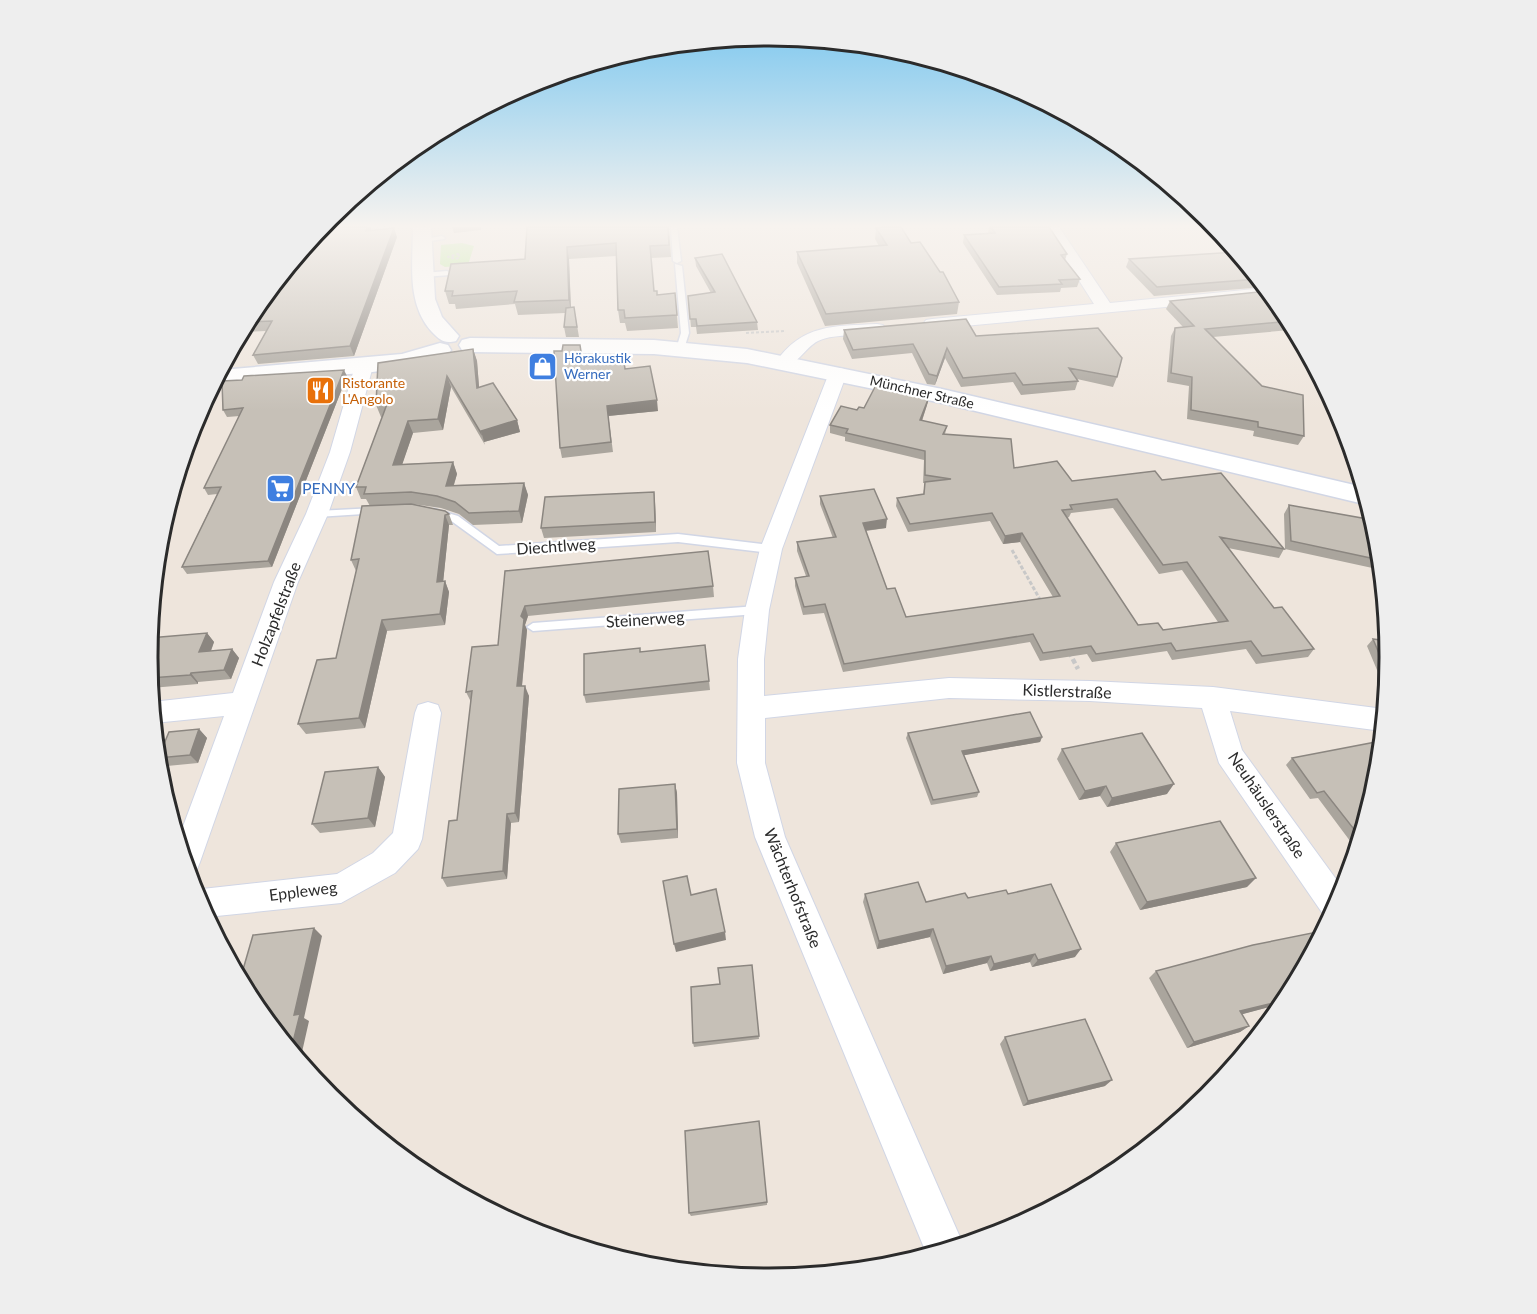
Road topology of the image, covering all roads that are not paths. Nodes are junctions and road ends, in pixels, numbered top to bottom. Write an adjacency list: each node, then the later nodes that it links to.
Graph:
1 (424, 288): 6 (street)
2 (681, 288): 7 (lane)
3 (1093, 288): 5 (street)
4 (1259, 294): 5 (street)
5 (1106, 308): 8 (street)
6 (444, 343): 7 (street, Münchner Straße); 9 (street, Münchner Straße)
7 (680, 349): 8 (street, Münchner Straße)
8 (784, 363): 10 (street, Münchner Straße)
9 (364, 366): 11 (street, Münchner Straße); 15 (street, Holzapfelstraße)
10 (838, 374): 12 (street, Münchner Straße); 16 (street, Wächterhofstraße)
11 (227, 376)
12 (1357, 495)
13 (424, 510): 16 (lane, Diechtlweg)
14 (383, 511): 15 (lane)
15 (317, 514): 20 (street, Holzapfelstraße)
16 (771, 549): 17 (street, Wächterhofstraße)
17 (757, 610): 18 (lane, Steinerweg); 21 (street, Wächterhofstraße)
18 (533, 627)
19 (1213, 698): 21 (street, Kistlerstraße); 24 (street, Kistlerstraße); 26 (street, Neuhäuslerstraße)
20 (243, 703): 22 (street); 25 (street, Holzapfelstraße)
21 (750, 709): 28 (street, Wächterhofstraße)
22 (160, 711)
23 (428, 713): 27 (street, Eppleweg)
24 (1376, 719)
25 (189, 850)
26 (1330, 897)
27 (209, 902)
28 (942, 1242)

